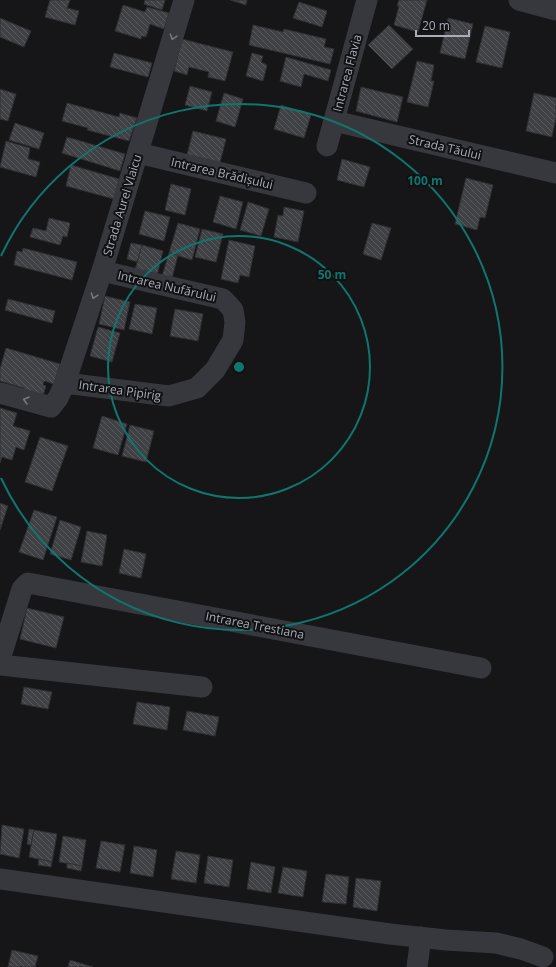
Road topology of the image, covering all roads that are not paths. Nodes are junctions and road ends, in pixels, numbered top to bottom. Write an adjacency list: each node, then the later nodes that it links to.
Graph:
1 (184, 0): 7 (street, Strada Aurel Vlaicu, one-way to 7)
2 (367, 0): 5 (street, Intrarea Flavia)
3 (519, 0): 4 (street)
4 (556, 10)
5 (334, 121): 6 (street, Intrarea Flavia); 8 (street, Strada Tăului)
6 (328, 146)
7 (138, 153): 9 (street, Intrarea Brădișului); 10 (street, Strada Aurel Vlaicu)
8 (556, 173)
9 (306, 193)
10 (102, 271): 11 (street, Strada Aurel Vlaicu, one-way to 11); 12 (street, Intrarea Nufărului)
11 (65, 383): 12 (street, Intrarea Pipirig); 13 (street, Strada Aurel Vlaicu, one-way to 13)
12 (197, 388)
13 (0, 393)
14 (0, 659): 16 (street, Intrarea Trestiana)
15 (0, 665): 17 (street)
16 (481, 668)
17 (202, 687)
18 (0, 879): 19 (street)
19 (421, 937): 20 (street); 21 (street)
20 (543, 957)
21 (417, 967)

